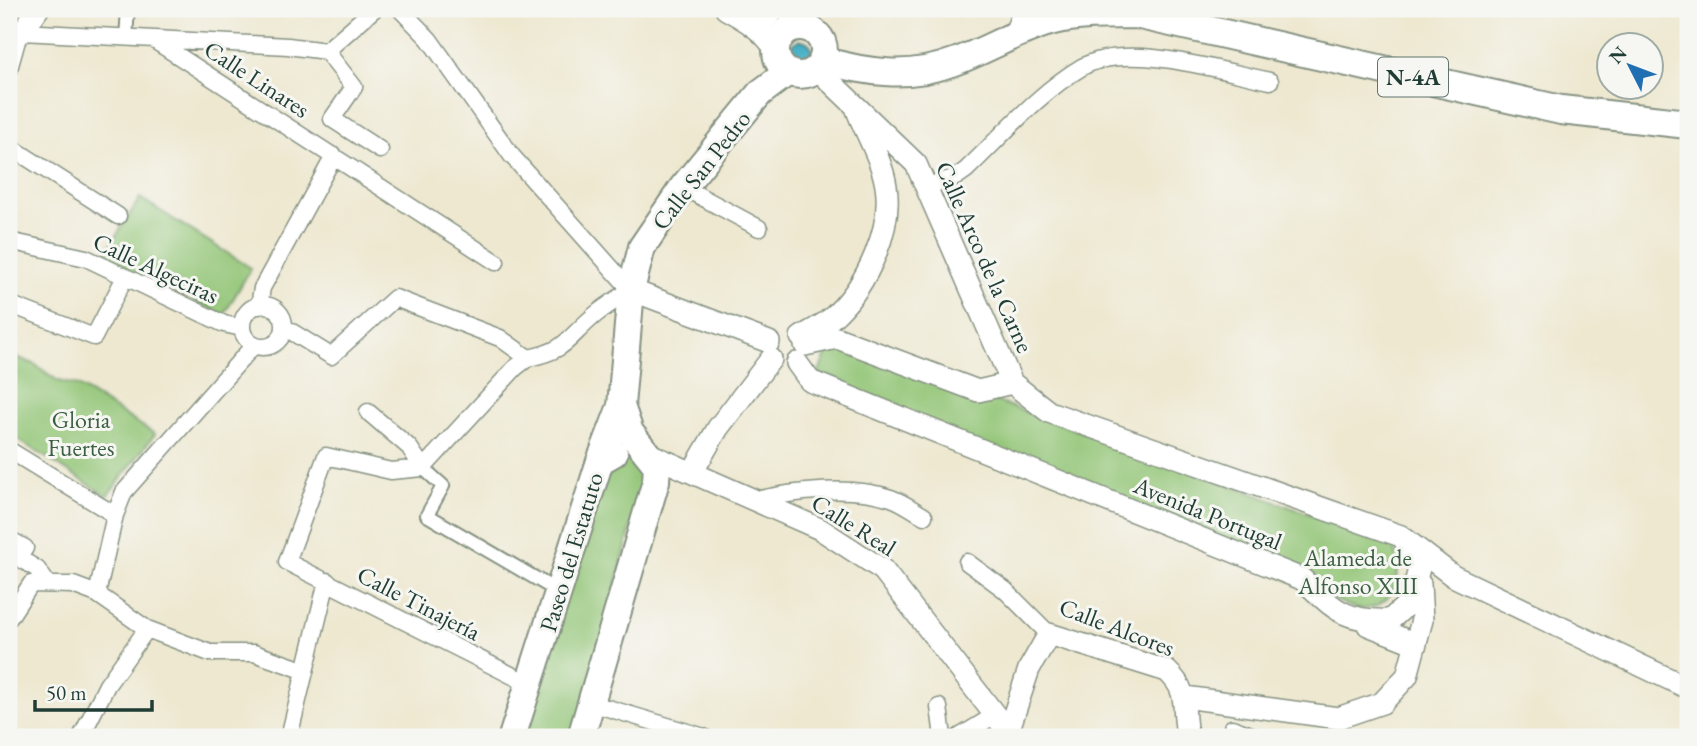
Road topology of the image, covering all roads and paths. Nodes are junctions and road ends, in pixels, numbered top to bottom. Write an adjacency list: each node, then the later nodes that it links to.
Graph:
1 (38, 9): 9 (street)
2 (128, 9): 11 (street)
3 (374, 9): 13 (street)
4 (400, 9): 30 (street)
5 (1022, 9): 10 (street)
6 (732, 12): 7 (street); 14 (street)
7 (788, 15): 14 (main road, Calle San Pedro); 15 (main road)
8 (1140, 16): 10 (main road); 19 (highway, N-4A)
9 (16, 36): 11 (street); 16 (street)
10 (1011, 36): 15 (main road)
11 (126, 38): 12 (street)
12 (155, 41): 13 (street); 22 (street, Calle Linares)
13 (326, 51): 21 (street)
14 (782, 61): 15 (main road); 23 (main road, Calle San Pedro)
15 (819, 64): 18 (street, Calle Arco de la Carne)
16 (9, 69)
17 (1270, 81): 24 (street)
18 (855, 105): 24 (street, Calle Arco de la Carne); 36 (street)
19 (1688, 124)
20 (9, 146): 25 (street)
21 (380, 150)
22 (334, 156): 28 (street, Calle Linares); 32 (street)
23 (683, 187): 26 (street); 30 (main road, Calle San Pedro)
24 (925, 187): 39 (street, Calle Arco de la Carne)
25 (118, 216)
26 (760, 228)
27 (9, 241): 29 (street, Calle Algeciras)
28 (496, 262)
29 (125, 277): 31 (street); 34 (street, Calle Algeciras)
30 (631, 290): 37 (street); 38 (street); 40 (main road, Calle San Pedro)
31 (9, 304)
32 (259, 306): 33 (street); 34 (street)
33 (284, 327): 35 (street); 38 (street)
34 (242, 328): 35 (street)
35 (254, 345): 48 (street)
36 (801, 349): 37 (street); 37 (street); 39 (street); 59 (street, Avenida Portugal)
37 (770, 350): 46 (street)
38 (528, 358): 45 (street)
39 (1012, 383): 50 (street, Avenida Portugal)
40 (621, 406): 43 (main road); 44 (main road)
41 (368, 412): 45 (street)
42 (9, 450): 48 (street)
43 (645, 452): 44 (main road, Paseo del Estatuto); 46 (street, Calle Real); 67 (main road)
44 (600, 461): 56 (main road, Paseo del Estatuto)
45 (423, 468): 54 (street, Calle Tinajería); 56 (street)
46 (693, 471): 47 (street, Calle Real)
47 (756, 500): 49 (street); 69 (street, Calle Real)
48 (115, 514): 57 (street)
49 (924, 516)
50 (1401, 536): 53 (street); 65 (street, Avenida Portugal)
51 (9, 539): 55 (street)
52 (967, 562): 61 (street, Calle Alcores)
53 (1419, 568): 59 (street); 62 (street)
54 (327, 581): 63 (street); 64 (street, Calle Tinajería)
55 (47, 583): 57 (street); 58 (street)
56 (559, 592): 64 (main road, Paseo del Estatuto)
57 (97, 594): 60 (street)
58 (9, 618)
59 (1360, 621): 62 (street, Avenida Portugal)
60 (147, 629): 63 (street); 72 (street)
61 (1049, 634): 66 (street, Calle Alcores); 69 (street)
62 (1416, 644): 66 (street)
63 (303, 670): 73 (street)
64 (529, 684): 74 (main road, Paseo del Estatuto)
65 (1688, 688)
66 (1185, 697): 71 (street)
67 (595, 698): 75 (main road); 76 (street)
68 (939, 708): 77 (street)
69 (1005, 728): 78 (street)
70 (1232, 728): 79 (street)
71 (1186, 734)
72 (81, 737)
73 (289, 737)
74 (512, 737)
75 (581, 737)
76 (704, 737)
77 (943, 737)
78 (959, 737)
79 (1256, 737)

